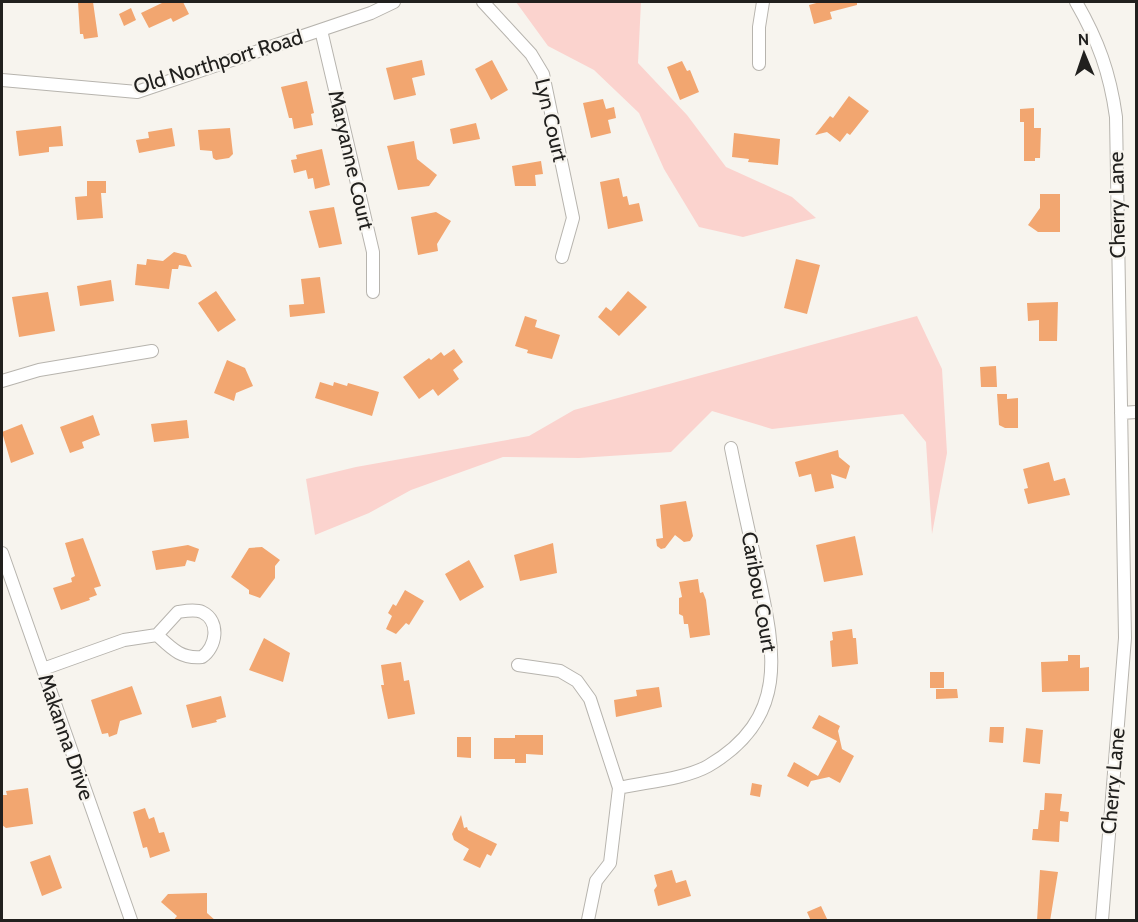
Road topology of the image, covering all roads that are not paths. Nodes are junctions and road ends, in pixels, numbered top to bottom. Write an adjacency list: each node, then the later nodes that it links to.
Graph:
1 (394, 2): 5 (street, Old Northport Road)
2 (483, 2): 8 (street, Lyn Court)
3 (763, 2): 6 (street)
4 (1076, 2): 13 (street, Cherry Lane)
5 (321, 30): 7 (street, Old Northport Road); 9 (street, Maryanne Court)
6 (759, 64)
7 (2, 80)
8 (562, 257)
9 (373, 292)
10 (152, 351): 11 (street)
11 (2, 381)
12 (1137, 412): 13 (street)
13 (1121, 413): 22 (street, Cherry Lane)
14 (731, 448): 19 (street, Caribou Court)
15 (2, 553): 18 (street, Makanna Drive)
16 (158, 635): 16 (street); 18 (street)
17 (518, 665): 19 (street)
18 (43, 669): 20 (street, Makanna Drive)
19 (619, 788): 21 (street)
20 (130, 921)
21 (588, 921)
22 (1102, 921)

